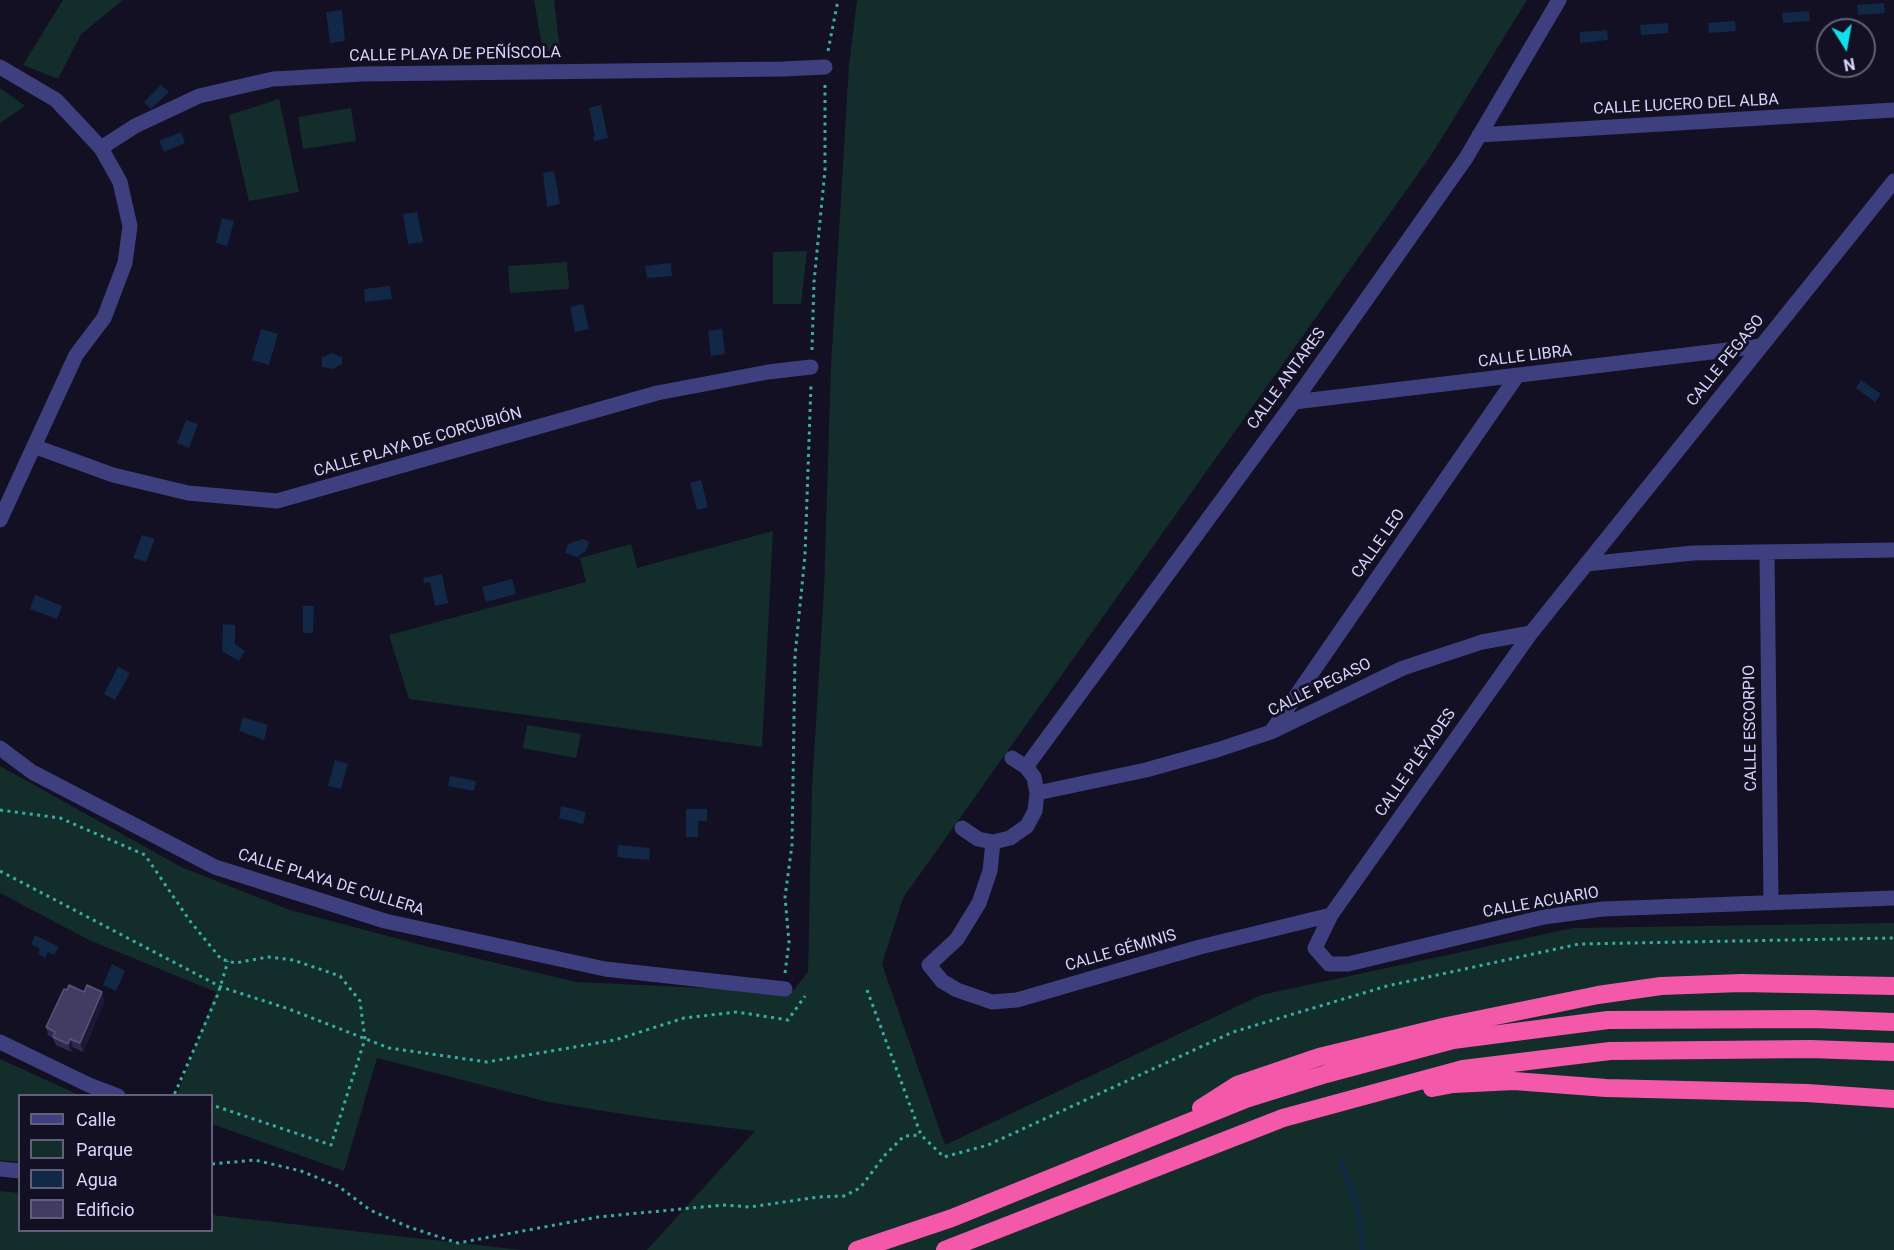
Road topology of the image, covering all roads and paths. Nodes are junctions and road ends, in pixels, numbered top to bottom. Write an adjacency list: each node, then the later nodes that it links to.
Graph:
1 (838, 0): 3 (path)
2 (1559, 0): 6 (street, CALLE ANTARES)
3 (825, 66): 7 (street, CALLE PLAYA DE PEÑÍSCOLA); 10 (path)
4 (0, 67): 7 (street)
5 (1894, 110): 6 (street, CALLE LUCERO DEL ALBA)
6 (1479, 135): 12 (street, CALLE ANTARES)
7 (101, 148): 13 (street)
8 (1892, 185): 9 (street, CALLE PEGASO)
9 (1761, 346): 11 (street, CALLE LIBRA); 17 (street, CALLE PEGASO)
10 (811, 367): 13 (street, CALLE PLAYA DE CORCUBIÓN); 33 (path)
11 (1517, 376): 12 (street, CALLE LIBRA); 19 (street, CALLE LEO)
12 (1294, 402): 22 (street, CALLE ANTARES)
13 (36, 447): 14 (street)
14 (0, 520)
15 (1894, 550): 16 (street)
16 (1767, 552): 17 (street); 29 (street, CALLE ESCORPIO)
17 (1586, 564): 18 (street, CALLE PEGASO)
18 (1531, 633): 19 (street, CALLE PEGASO); 30 (street, CALLE PLÉYADES)
19 (1271, 732): 23 (street, CALLE PEGASO)
20 (0, 748): 33 (street, CALLE PLAYA DE CULLERA)
21 (1012, 758): 22 (street)
22 (1026, 766): 23 (street)
23 (1037, 793): 26 (street)
24 (0, 810): 32 (path)
25 (962, 828): 26 (street)
26 (993, 842): 30 (street, CALLE GÉMINIS)
27 (0, 871): 35 (path)
28 (1894, 898): 29 (street, CALLE ACUARIO)
29 (1771, 903): 30 (street, CALLE ACUARIO)
30 (1331, 915)
31 (1894, 938): 48 (path)
32 (228, 961): 35 (path); 39 (path)
33 (785, 985)
34 (1894, 986): 47 (highway)
35 (221, 987): 39 (path); 43 (path)
36 (867, 990): 48 (path)
37 (805, 996): 39 (path)
38 (1894, 1022): 47 (highway)
39 (365, 1039): 45 (path)
40 (0, 1042): 42 (street)
41 (1894, 1053): 46 (highway)
42 (115, 1094)
43 (174, 1094)
44 (1894, 1099): 46 (highway)
45 (213, 1105)
46 (1284, 1118): 53 (highway)
47 (1168, 1129): 52 (highway)
48 (921, 1135): 49 (path)
49 (213, 1164)
50 (0, 1169): 51 (street)
51 (18, 1171)
52 (857, 1250)
53 (945, 1250)

